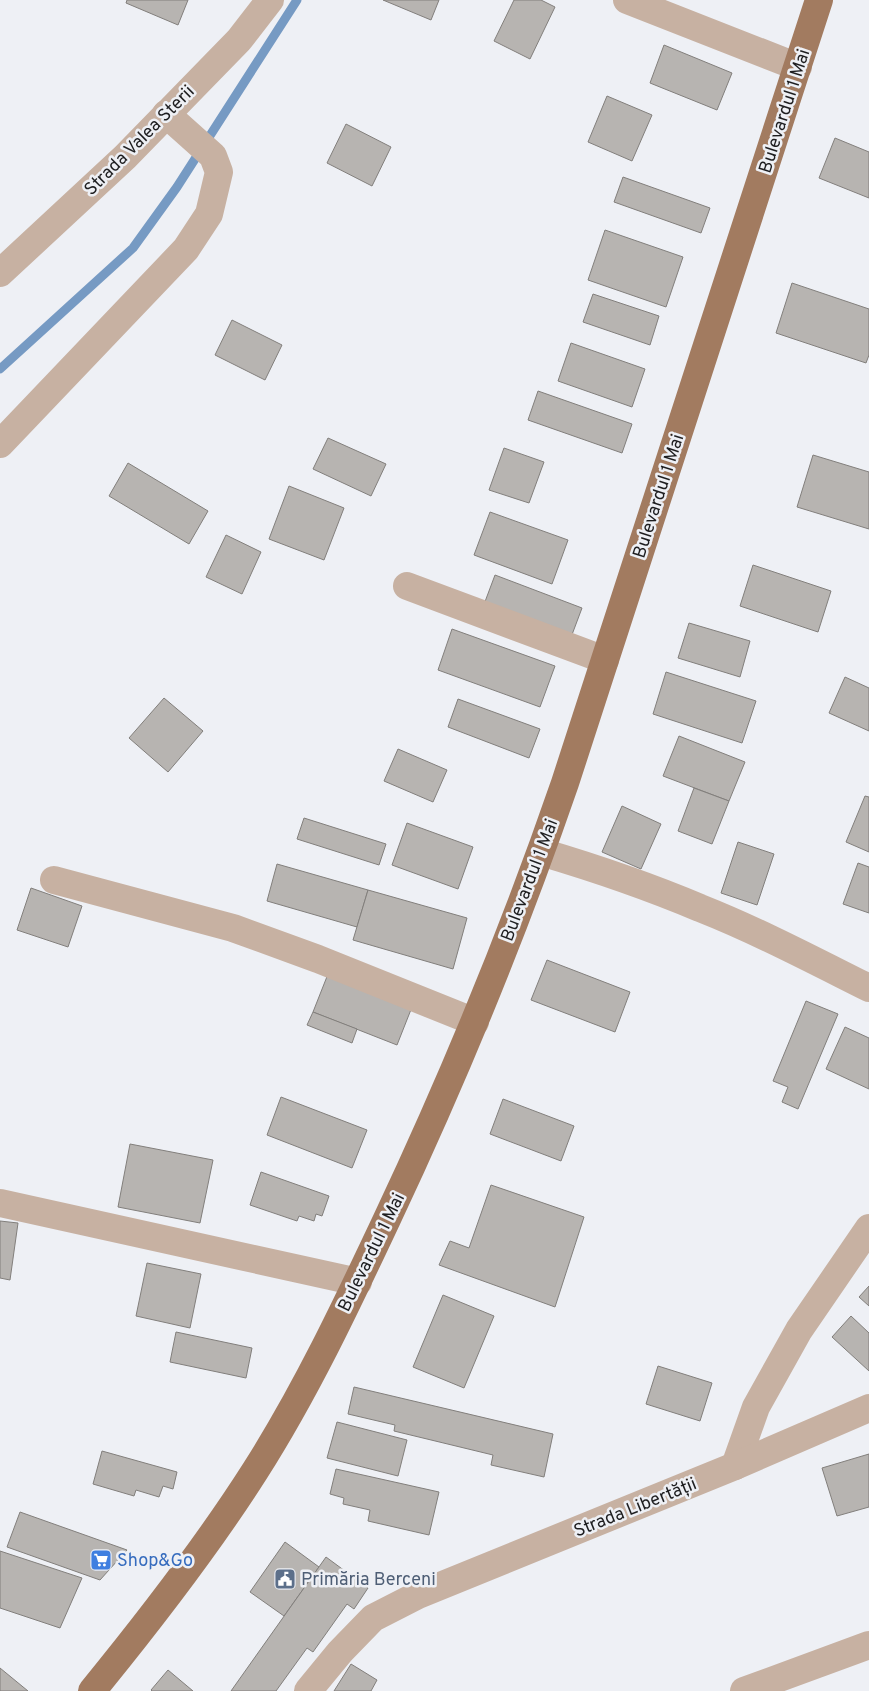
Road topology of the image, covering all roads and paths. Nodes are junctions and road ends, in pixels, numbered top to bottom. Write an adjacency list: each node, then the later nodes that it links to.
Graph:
1 (270, 0): 5 (street, Strada Valea Sterii)
2 (627, 0): 4 (street)
3 (819, 0): 4 (main road, Bulevardul 1 Mai)
4 (798, 67): 9 (main road, Bulevardul 1 Mai)
5 (166, 114): 6 (street, Strada Valea Sterii); 7 (street)
6 (0, 273)
7 (0, 444)
8 (407, 586): 9 (street)
9 (605, 660): 10 (main road, Bulevardul 1 Mai)
10 (541, 852): 12 (street); 13 (main road, Bulevardul 1 Mai)
11 (54, 880): 13 (street)
12 (869, 988)
13 (475, 1022): 16 (main road, Bulevardul 1 Mai)
14 (0, 1203): 16 (street)
15 (869, 1228): 18 (street)
16 (358, 1282): 21 (main road, Bulevardul 1 Mai)
17 (869, 1408): 18 (street, Strada Libertății)
18 (735, 1466): 22 (street, Strada Libertății)
19 (869, 1645): 20 (street)
20 (798, 1682): 23 (street)
21 (92, 1691)
22 (308, 1691)
23 (744, 1691)

